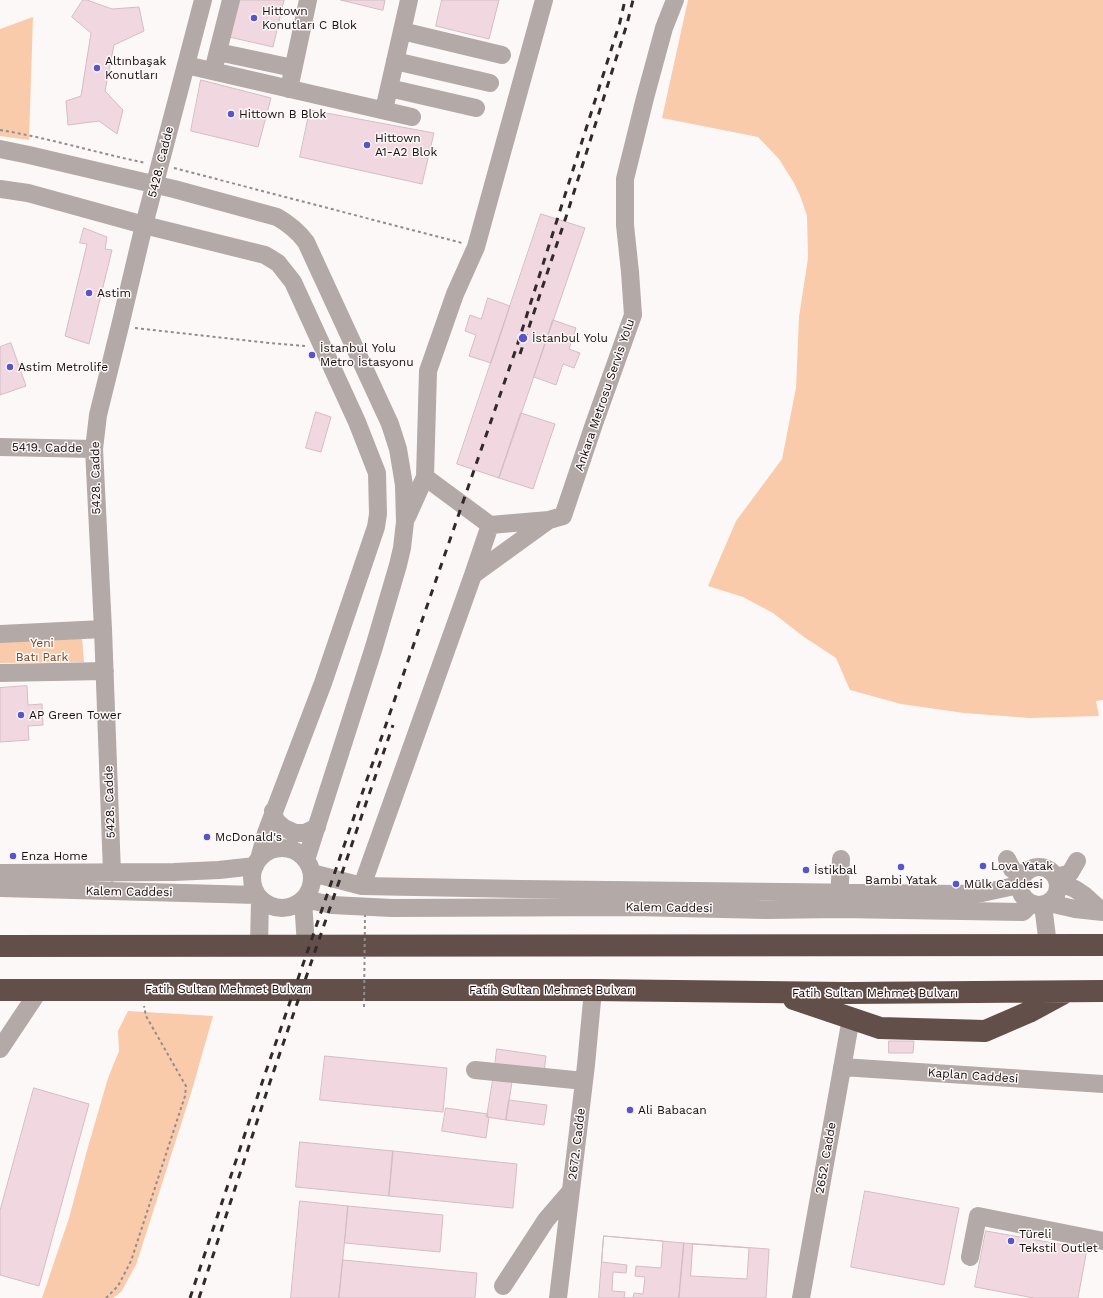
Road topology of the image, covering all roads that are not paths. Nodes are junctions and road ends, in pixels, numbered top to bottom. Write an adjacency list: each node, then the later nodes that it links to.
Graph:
1 (203, 0): 11 (street, 5428. Cadde)
2 (231, 0): 8 (street)
3 (308, 0): 12 (street)
4 (409, 0): 7 (street)
5 (544, 0): 26 (street)
6 (675, 0): 27 (street, Ankara Metrosu Servis Yolu)
7 (402, 31): 9 (street); 10 (street)
8 (218, 52): 12 (street); 13 (street)
9 (502, 55)
10 (395, 60): 14 (street); 15 (street)
11 (186, 65): 13 (street); 21 (street, 5428. Cadde)
12 (293, 68): 16 (street)
13 (213, 71): 16 (street)
14 (490, 83)
15 (389, 88): 17 (street); 18 (street)
16 (289, 89): 18 (street)
17 (476, 108)
18 (384, 110): 19 (street)
19 (412, 117)
20 (0, 149): 21 (street)
21 (155, 184): 23 (street, 5428. Cadde); 28 (street)
22 (0, 189): 23 (street)
23 (144, 225): 25 (street, 5428. Cadde); 35 (street)
24 (0, 447): 25 (street, 5419. Cadde)
25 (94, 449): 31 (street, 5428. Cadde)
26 (425, 478): 28 (street); 29 (street)
27 (549, 520): 29 (street); 30 (street)
28 (405, 522): 36 (street)
29 (490, 525): 30 (street)
30 (473, 575): 46 (street)
31 (103, 629): 32 (street); 33 (street, 5428. Cadde)
32 (0, 634)
33 (105, 671): 34 (street); 43 (street, 5428. Cadde)
34 (0, 673)
35 (274, 811): 36 (street); 40 (street)
36 (317, 827): 41 (street)
37 (841, 858): 50 (street)
38 (1007, 859): 45 (street)
39 (1077, 861): 44 (street)
40 (257, 862): 41 (street); 43 (street, Kalem Caddesi); 48 (street)
41 (309, 866): 46 (street, Kalem Caddesi); 49 (street)
42 (0, 873): 43 (street, Kalem Caddesi)
43 (112, 873)
44 (1058, 879): 45 (street); 51 (street); 52 (street)
45 (1021, 881): 50 (street, Kalem Caddesi); 51 (street)
46 (362, 886): 50 (street, Kalem Caddesi)
47 (0, 888): 48 (street, Kalem Caddesi)
48 (258, 897): 49 (street); 56 (street)
49 (303, 900): 50 (street, Kalem Caddesi); 57 (street)
50 (839, 901): 51 (street, Kalem Caddesi)
51 (1041, 904): 52 (street); 53 (street)
52 (1103, 912)
53 (1048, 945): 54 (highway); 57 (highway)
54 (1103, 945)
55 (0, 946): 56 (highway)
56 (259, 946): 57 (highway)
57 (306, 946)
58 (40, 989): 59 (highway, Fatih Sultan Mehmet Bulvarı); 60 (highway, Fatih Sultan Mehmet Bulvarı); 65 (street)
59 (0, 990)
60 (593, 990): 63 (highway, Fatih Sultan Mehmet Bulvarı); 68 (street, 2672. Cadde)
61 (1068, 991): 62 (highway, Fatih Sultan Mehmet Bulvarı); 63 (highway, Fatih Sultan Mehmet Bulvarı); 64 (highway)
62 (1103, 991)
63 (774, 993): 64 (highway)
64 (851, 1018): 66 (street, 2652. Cadde)
65 (0, 1049)
66 (842, 1067): 69 (street, Kaplan Caddesi); 75 (street, 2652. Cadde)
67 (475, 1070): 68 (street)
68 (584, 1081): 70 (street, 2672. Cadde)
69 (1103, 1084)
70 (571, 1191): 73 (street); 74 (street, 2672. Cadde)
71 (1103, 1241): 72 (street)
72 (970, 1257)
73 (503, 1286)
74 (558, 1298)
75 (802, 1298)

